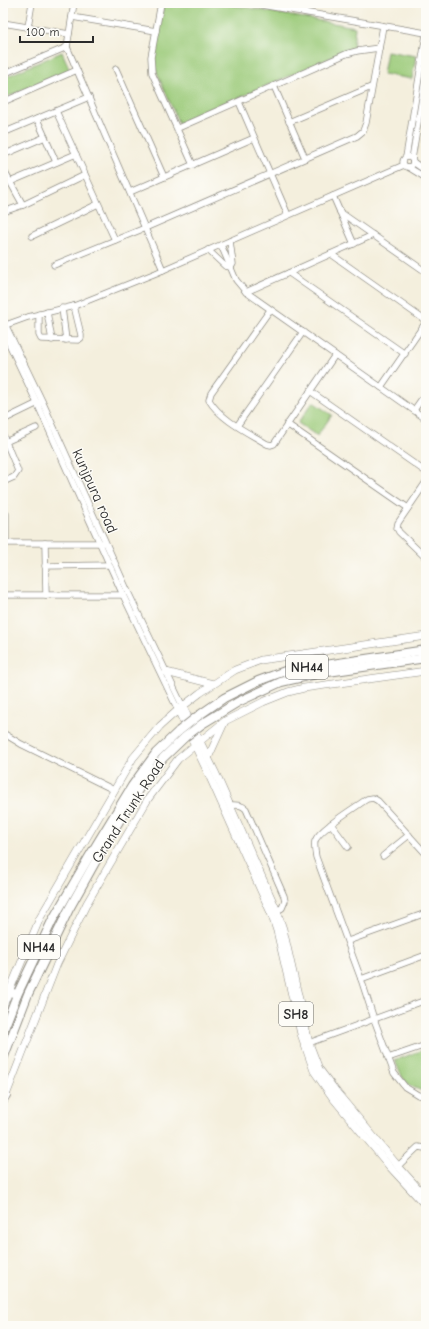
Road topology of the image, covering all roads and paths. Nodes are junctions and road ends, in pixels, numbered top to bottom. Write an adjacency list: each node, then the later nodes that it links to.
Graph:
1 (32, 3): 9 (street)
2 (74, 3): 6 (street)
3 (161, 3): 10 (street)
4 (250, 3): 5 (street)
5 (284, 6): 8 (street)
6 (72, 17): 10 (street); 11 (street)
7 (3, 23): 9 (street)
8 (383, 26): 12 (street); 14 (street)
9 (28, 27): 11 (street)
10 (156, 31): 27 (street)
11 (69, 34): 13 (street)
12 (426, 34): 34 (street)
13 (67, 46): 16 (street); 17 (street)
14 (379, 48): 19 (street); 20 (street)
15 (116, 69): 42 (street)
16 (77, 70): 21 (street); 22 (street)
17 (3, 74)
18 (426, 74): 34 (street)
19 (274, 86): 23 (street); 26 (street)
20 (372, 87): 26 (street); 33 (street)
21 (89, 97): 24 (street); 45 (street)
22 (4, 100)
23 (239, 102): 27 (street); 30 (street)
24 (56, 111): 25 (street); 31 (street)
25 (37, 119): 28 (street); 29 (street)
26 (289, 122): 33 (street)
27 (178, 128): 36 (street)
28 (3, 133)
29 (45, 137): 32 (street); 35 (street)
30 (254, 138): 36 (street); 40 (street)
31 (76, 154): 35 (street); 41 (street)
32 (3, 155)
33 (305, 158): 40 (street)
34 (410, 159): 37 (street); 37 (street); 39 (street)
35 (56, 162): 44 (street)
36 (193, 164): 42 (street)
37 (406, 166): 43 (street); 46 (street)
38 (3, 169): 44 (street)
39 (426, 171)
40 (270, 173): 51 (street); 52 (street)
41 (85, 175): 47 (street); 48 (street)
42 (164, 177): 45 (street)
43 (426, 178)
44 (10, 182): 48 (street)
45 (130, 192): 52 (street)
46 (333, 196): 50 (street); 51 (street)
47 (98, 204): 53 (street); 55 (street)
48 (23, 205): 49 (street)
49 (3, 212)
50 (340, 212): 54 (street); 57 (street)
51 (288, 215): 56 (street)
52 (145, 228): 55 (street); 63 (street)
53 (32, 236)
54 (373, 236): 57 (street); 64 (street)
55 (114, 240): 61 (street)
56 (230, 241): 58 (street); 62 (street)
57 (354, 244): 60 (street)
58 (221, 245): 59 (street); 62 (street)
59 (208, 250): 62 (street); 63 (street)
60 (331, 254): 65 (street); 72 (street)
61 (54, 265)
62 (232, 267): 66 (street)
63 (163, 270): 67 (street)
64 (426, 272)
65 (289, 273): 66 (street); 78 (street)
66 (246, 292): 69 (street)
67 (74, 306): 68 (street); 77 (street)
68 (62, 308): 70 (street); 77 (street)
69 (270, 310): 75 (street); 88 (street)
70 (48, 312): 71 (street); 76 (street)
71 (38, 314): 73 (street); 76 (street)
72 (426, 322): 78 (street)
73 (4, 323): 83 (street, kunjpura road)
74 (3, 332): 83 (street, kunjpura road)
75 (302, 332): 79 (street); 88 (street)
76 (52, 340): 77 (street)
77 (66, 340)
78 (404, 354): 80 (street)
79 (335, 355): 80 (street); 81 (street)
80 (381, 387): 84 (street)
81 (310, 391): 87 (street); 92 (street)
82 (426, 393): 84 (street)
83 (39, 402): 86 (street); 100 (street, kunjpura road)
84 (414, 410): 85 (street)
85 (426, 419)
86 (3, 420)
87 (287, 424): 88 (street); 96 (street)
88 (237, 426)
89 (36, 428): 91 (street)
90 (3, 435): 91 (street)
91 (4, 442): 93 (street)
92 (426, 472)
93 (3, 482)
94 (426, 482): 95 (street)
95 (424, 488): 96 (street)
96 (408, 508): 101 (street)
97 (6, 514): 98 (street)
98 (4, 543): 99 (street)
99 (45, 543): 100 (street); 103 (street)
100 (102, 543): 102 (street, kunjpura road); 107 (street, kunjpura road)
101 (426, 558)
102 (109, 565): 103 (street); 106 (street, kunjpura road)
103 (45, 566): 105 (street)
104 (3, 595): 105 (street)
105 (46, 595): 106 (street)
106 (123, 595): 107 (street, kunjpura road)
107 (133, 610): 112 (street, kunjpura road)
108 (426, 636): 113 (main road, Grand Trunk Road)
109 (426, 650): 131 (highway, NH44, bridge)
110 (426, 658): 139 (highway, NH44, bridge)
111 (426, 671): 115 (main road, Grand Trunk Road)
112 (164, 673): 113 (main road); 114 (street, kunjpura road)
113 (213, 684): 114 (main road, Grand Trunk Road)
114 (181, 708): 117 (main road, SH8); 119 (main road, Grand Trunk Road)
115 (225, 721): 117 (main road, Grand Trunk Road); 118 (main road)
116 (3, 734): 119 (street)
117 (197, 743): 118 (main road, SH8); 126 (main road, SH8); 141 (main road, Grand Trunk Road)
118 (208, 758): 120 (main road, SH8)
119 (114, 790): 131 (main road, Grand Trunk Road)
120 (230, 805): 126 (main road, SH8); 126 (street)
121 (331, 824): 122 (street); 123 (street); 128 (street)
122 (409, 835): 124 (street); 125 (street)
123 (348, 847)
124 (426, 854)
125 (383, 856)
126 (274, 912): 136 (main road, SH8)
127 (426, 913): 128 (street)
128 (348, 941): 130 (street)
129 (426, 955): 130 (street)
130 (361, 978): 134 (street)
131 (13, 993): 133 (main road, Grand Trunk Road); 135 (highway, Grand Trunk Road / NH44)
132 (426, 1000): 134 (street)
133 (3, 1006)
134 (374, 1019): 136 (street); 138 (street)
135 (3, 1031)
136 (307, 1044): 144 (main road, SH8)
137 (426, 1045): 138 (street)
138 (388, 1058): 140 (street)
139 (3, 1059)
140 (426, 1096)
141 (5, 1097): 142 (main road, Grand Trunk Road)
142 (3, 1103)
143 (425, 1148): 144 (street)
144 (394, 1165): 145 (main road, SH8); 146 (main road, SH8)
145 (426, 1197)
146 (426, 1206)

